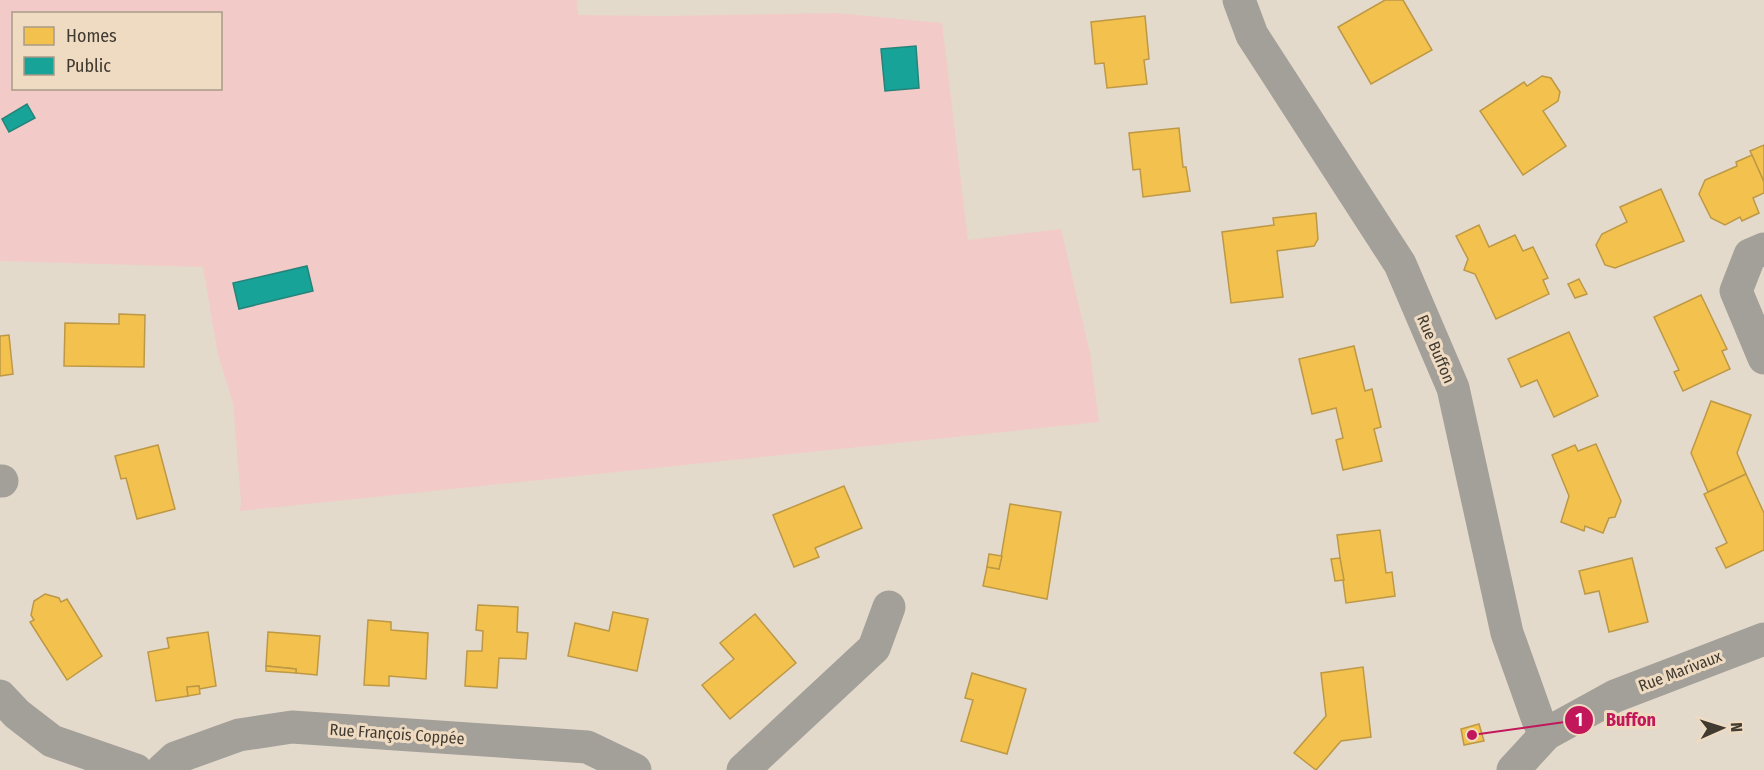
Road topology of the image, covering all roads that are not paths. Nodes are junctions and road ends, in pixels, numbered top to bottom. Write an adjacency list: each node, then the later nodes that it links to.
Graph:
1 (1239, 0): 7 (street, Rue Buffon)
2 (1764, 249): 3 (street)
3 (1764, 358)
4 (889, 607): 11 (street)
5 (1764, 639): 7 (street, Rue Marivaux)
6 (0, 696): 8 (street)
7 (1546, 734): 12 (street, Rue Marivaux)
8 (136, 770)
9 (162, 770): 10 (street, Rue François Coppée)
10 (635, 770)
11 (744, 770)
12 (1513, 770)

